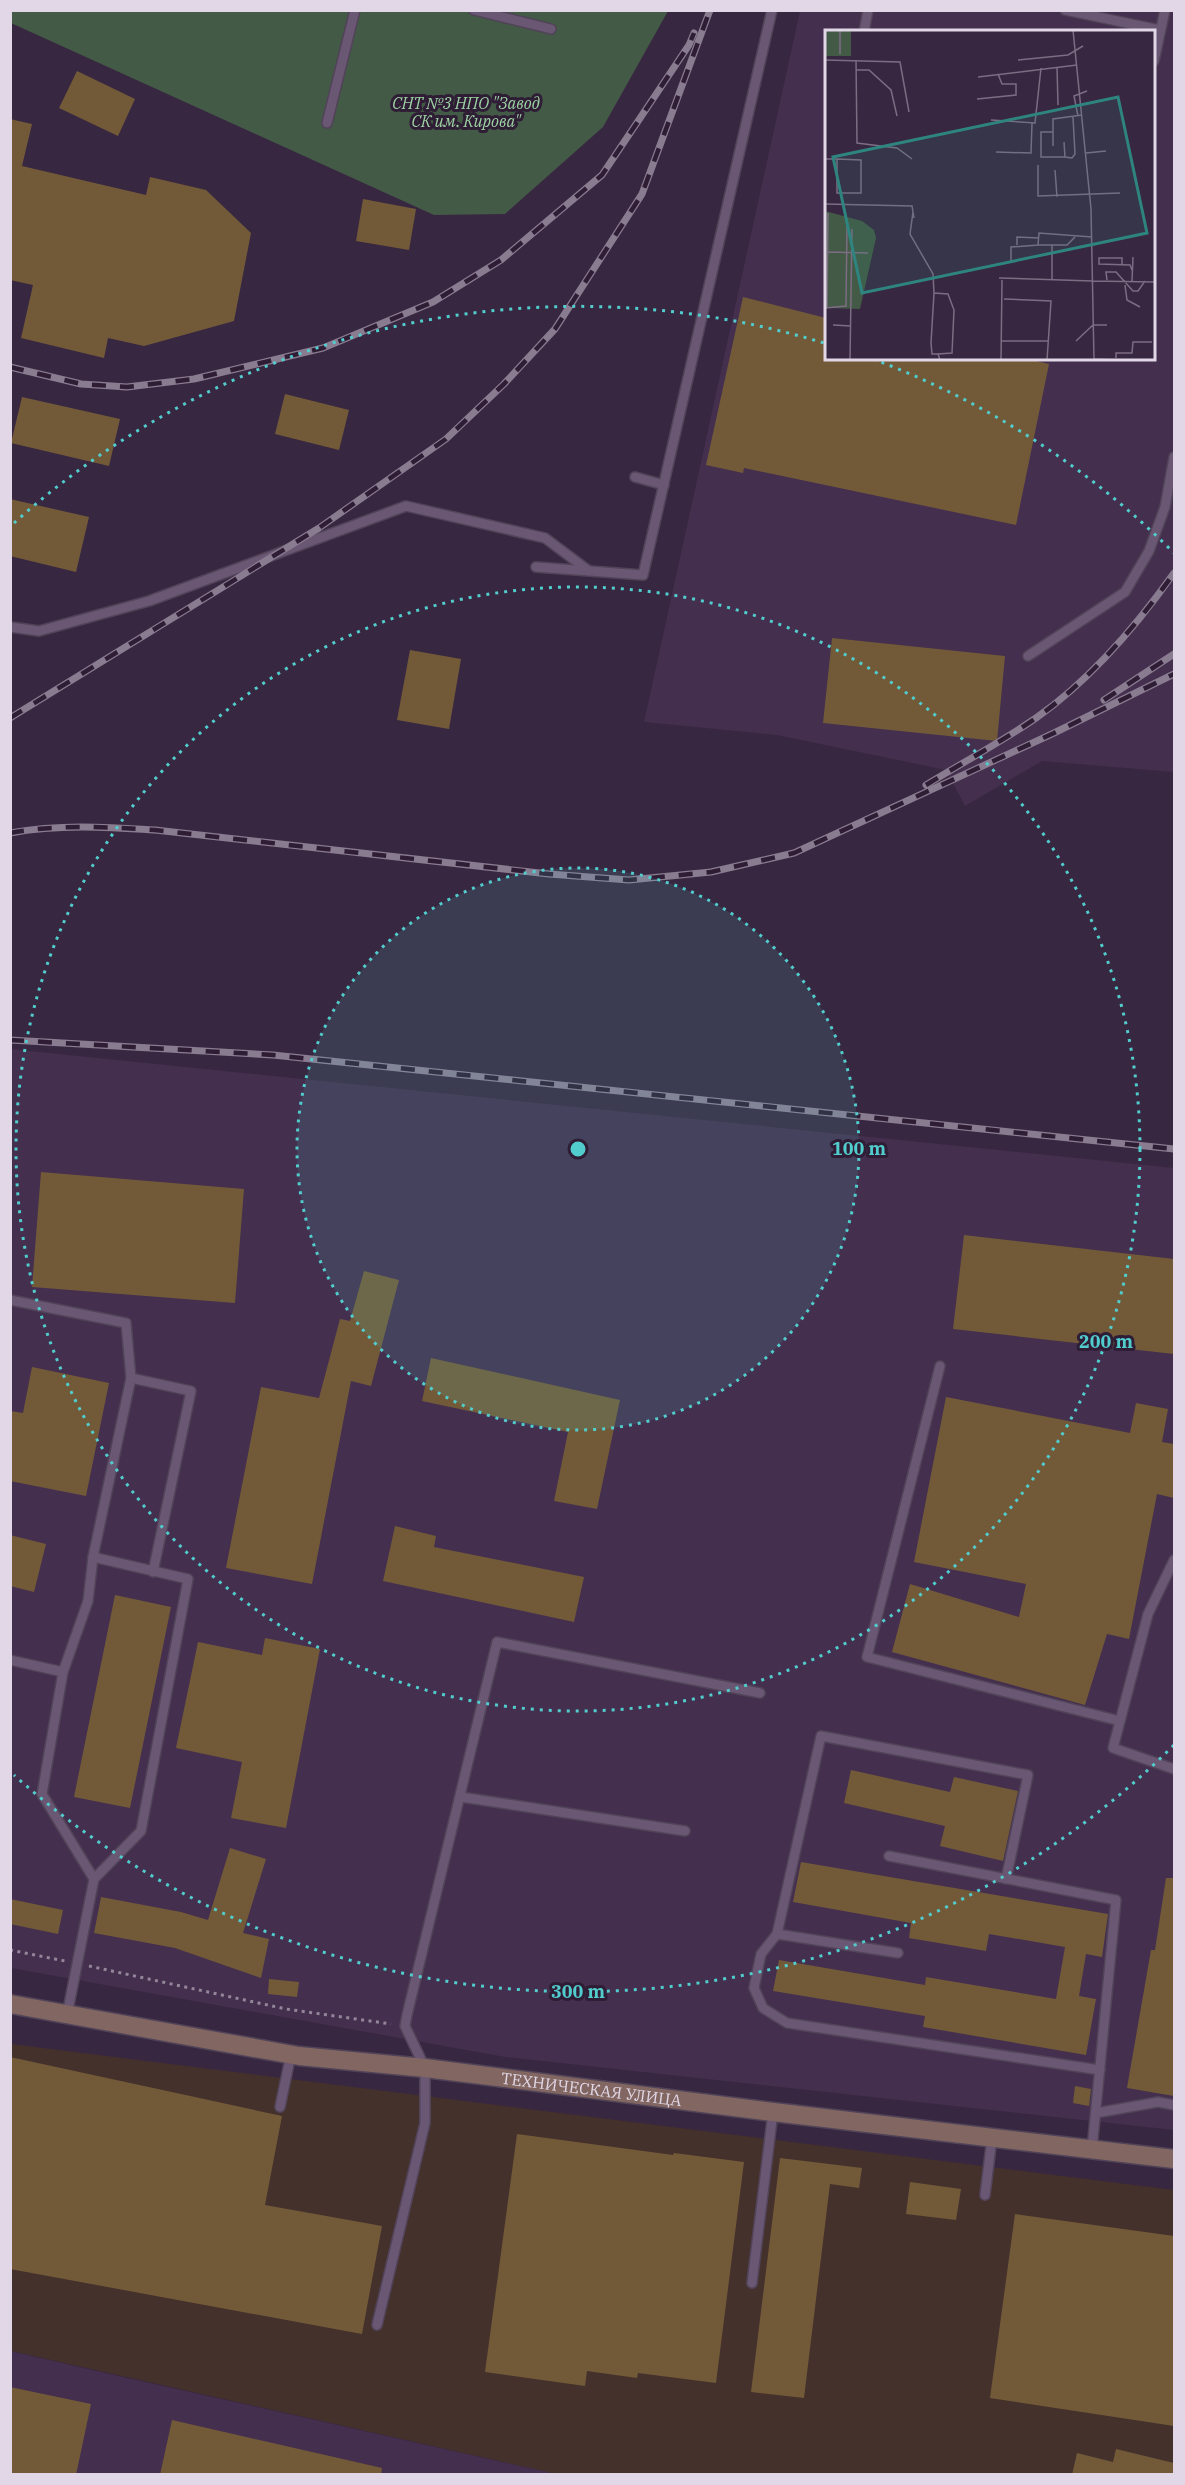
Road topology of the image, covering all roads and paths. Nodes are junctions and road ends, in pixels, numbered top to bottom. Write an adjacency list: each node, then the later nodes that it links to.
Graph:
1 (355, 10): 11 (lane)
2 (474, 10): 7 (lane)
3 (772, 10): 14 (lane)
4 (868, 10): 8 (lane)
5 (1065, 10): 9 (lane)
6 (1165, 10): 9 (lane)
7 (551, 29)
8 (864, 30)
9 (1160, 30): 10 (lane)
10 (1155, 56)
11 (327, 123)
12 (1174, 457): 18 (lane)
13 (635, 477): 14 (lane)
14 (664, 485): 16 (lane)
15 (536, 567): 16 (lane)
16 (589, 571): 17 (lane)
17 (10, 627)
18 (1028, 656)
19 (10, 1300): 21 (lane)
20 (940, 1366): 28 (lane)
21 (130, 1378): 22 (lane); 24 (lane)
22 (93, 1557): 24 (lane); 26 (lane)
23 (1174, 1560): 28 (lane)
24 (153, 1572): 33 (lane)
25 (10, 1660): 26 (lane)
26 (63, 1672): 33 (lane)
27 (760, 1693): 30 (lane)
28 (1120, 1721): 29 (lane)
29 (1174, 1768)
30 (461, 1797): 31 (lane); 41 (lane)
31 (685, 1831)
32 (889, 1856): 34 (lane)
33 (94, 1879): 38 (lane)
34 (1006, 1879): 35 (lane); 44 (lane)
35 (777, 1934): 37 (lane); 44 (lane)
36 (10, 1950): 38 (path)
37 (898, 1953)
38 (78, 1964): 40 (lane); 41 (path)
39 (10, 2004): 40 (main road, ТЕХНИЧЕСКАЯ УЛИЦА)
40 (67, 2015): 42 (main road, ТЕХНИЧЕСКАЯ УЛИЦА)
41 (405, 2026): 43 (lane)
42 (291, 2054): 43 (main road, ТЕХНИЧЕСКАЯ УЛИЦА); 46 (lane)
43 (425, 2068): 47 (main road, ТЕХНИЧЕСКАЯ УЛИЦА); 54 (lane)
44 (1100, 2070): 48 (lane)
45 (1174, 2104): 48 (lane)
46 (280, 2107)
47 (773, 2112): 49 (main road, ТЕХНИЧЕСКАЯ УЛИЦА); 53 (lane)
48 (1096, 2113): 50 (lane)
49 (992, 2138): 50 (main road, ТЕХНИЧЕСКАЯ УЛИЦА); 52 (lane)
50 (1092, 2149): 51 (main road, ТЕХНИЧЕСКАЯ УЛИЦА)
51 (1174, 2158)
52 (986, 2195)
53 (752, 2283)
54 (376, 2325)

